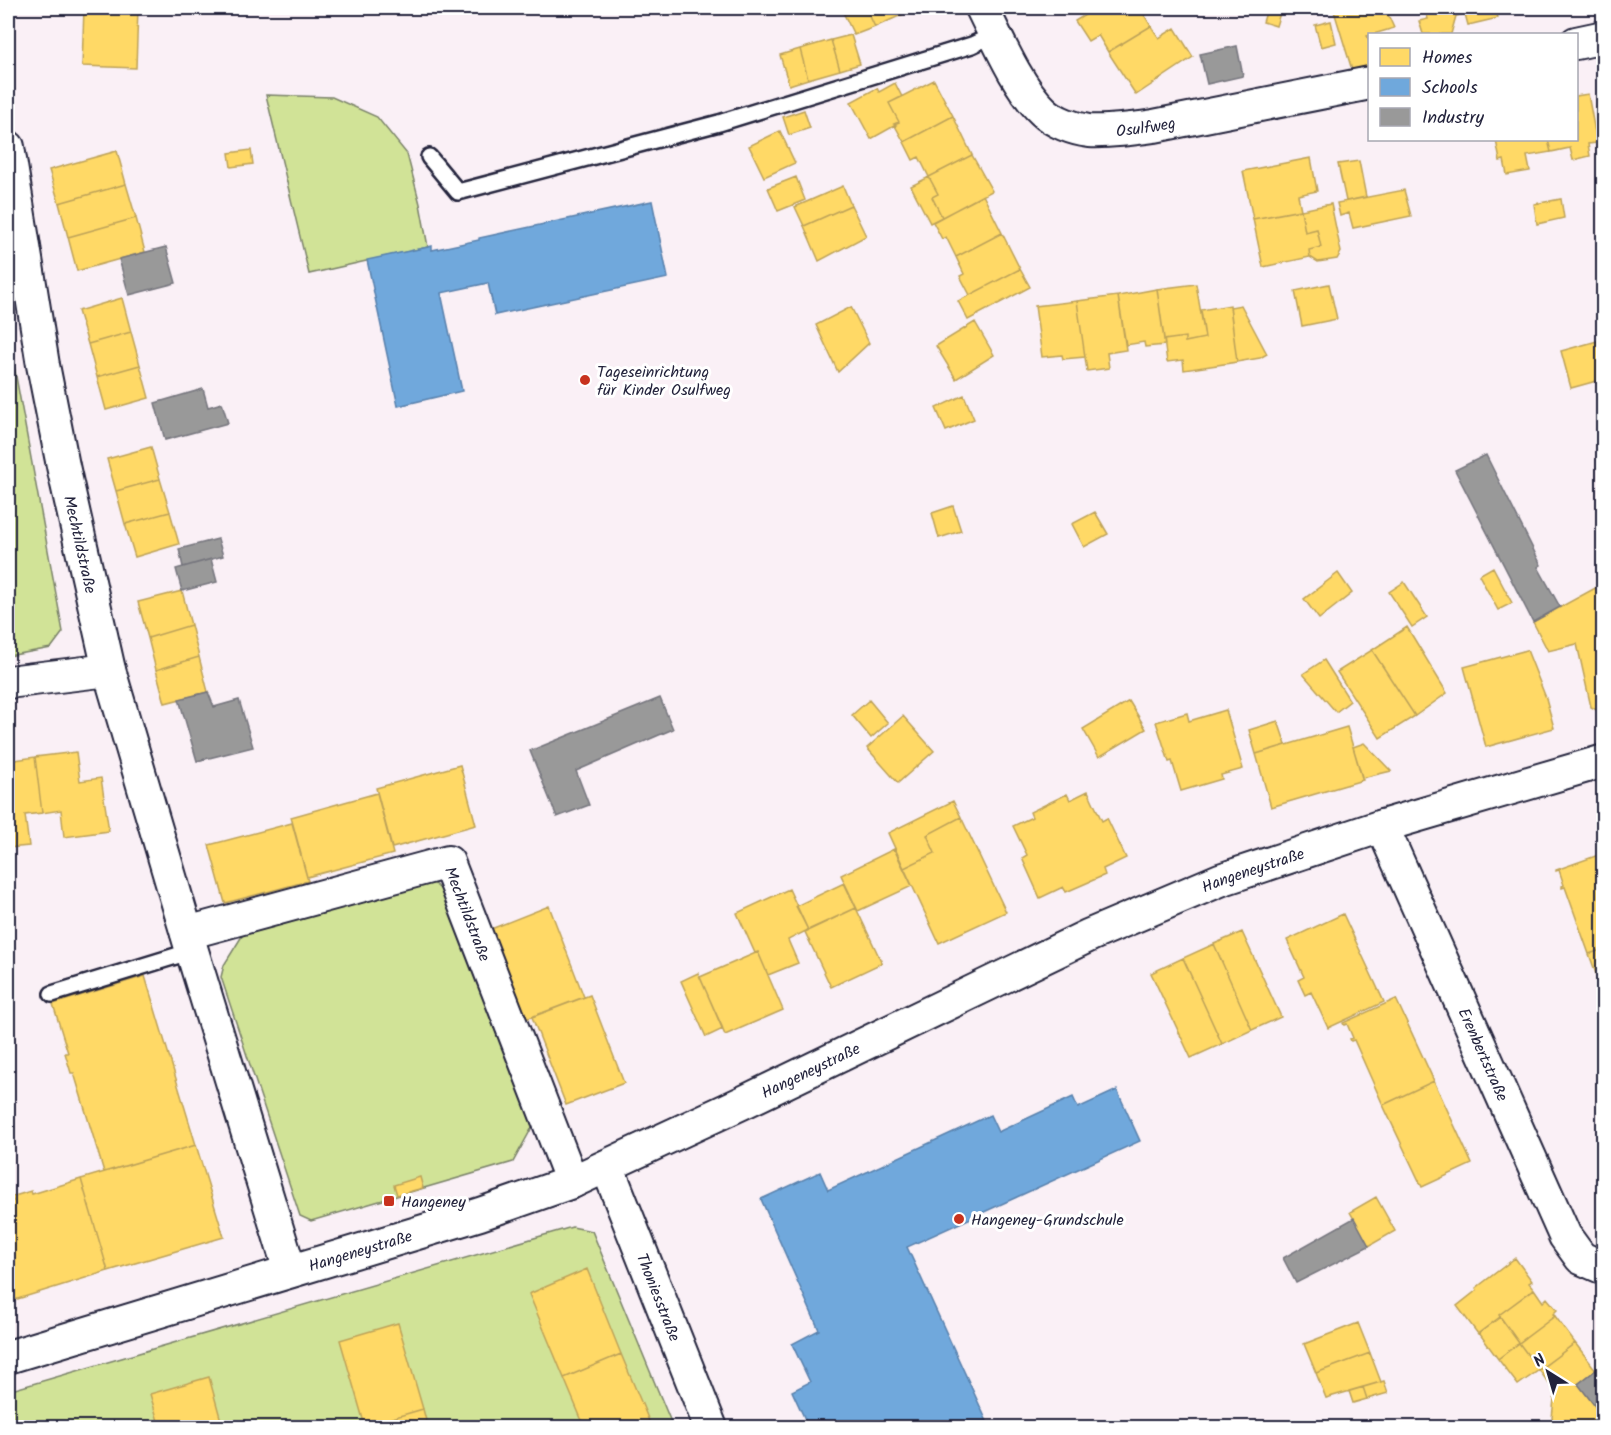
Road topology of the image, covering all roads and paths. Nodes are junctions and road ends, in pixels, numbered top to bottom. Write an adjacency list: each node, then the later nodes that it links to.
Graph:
1 (988, 20): 4 (street, Osulfweg); 6 (lane)
2 (1604, 37): 3 (street)
3 (1578, 43)
4 (1368, 83)
5 (8, 147): 7 (street, Mechtildstraße)
6 (429, 157)
7 (109, 670): 8 (street); 11 (street, Mechtildstraße)
8 (8, 682)
9 (1604, 761): 10 (street, Hangeneystraße)
10 (1382, 826): 13 (street, Hangeneystraße); 15 (street, Erenbertstraße)
11 (190, 942): 12 (lane); 14 (street, Mechtildstraße); 16 (street, Mechtildstraße)
12 (52, 994)
13 (607, 1166): 14 (street, Hangeneystraße); 18 (street, Thoniesstraße)
14 (572, 1182): 16 (street, Hangeneystraße)
15 (1604, 1268)
16 (290, 1271): 17 (street, Hangeneystraße)
17 (8, 1357)
18 (711, 1428)

